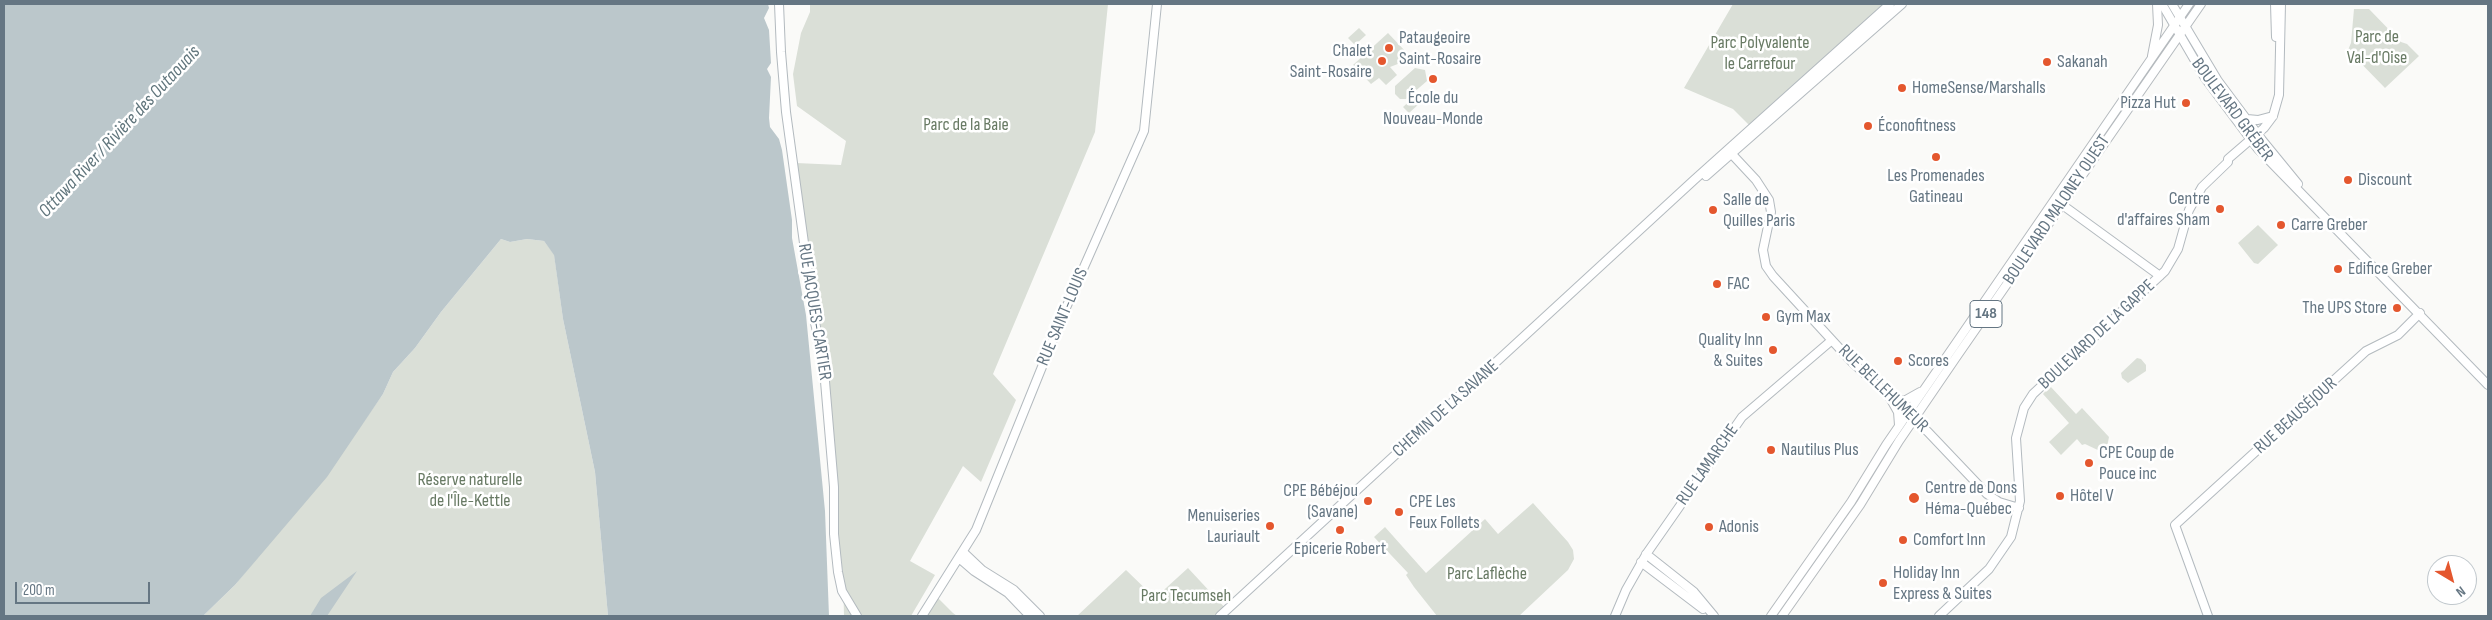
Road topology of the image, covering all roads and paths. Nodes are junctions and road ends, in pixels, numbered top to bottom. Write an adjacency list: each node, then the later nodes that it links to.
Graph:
1 (779, 4): 39 (street, RUE JACQUES-CARTIER)
2 (1157, 4): 36 (street, RUE SAINT-LOUIS)
3 (1890, 4): 21 (street, CHEMIN DE LA SAVANE)
4 (1902, 4): 21 (street, CHEMIN DE LA SAVANE)
5 (2157, 4): 16 (street)
6 (2162, 4): 13 (street, BOULEVARD GRÉBER)
7 (2172, 4): 12 (street, BOULEVARD GRÉBER)
8 (2189, 4): 12 (street, BOULEVARD MALONEY OUEST / 148)
9 (2201, 4): 14 (street, BOULEVARD MALONEY OUEST / 148)
10 (2275, 4): 17 (street, BOULEVARD DE LA GAPPE)
11 (2281, 4): 17 (street, BOULEVARD DE LA GAPPE)
12 (2180, 18): 13 (street, BOULEVARD MALONEY OUEST / 148); 14 (street, BOULEVARD GRÉBER)
13 (2174, 26): 15 (street, BOULEVARD GRÉBER); 16 (street, BOULEVARD MALONEY OUEST / 148)
14 (2185, 27): 15 (street, BOULEVARD MALONEY OUEST / 148); 19 (street, BOULEVARD GRÉBER)
15 (2179, 35): 20 (street, BOULEVARD GRÉBER); 23 (street, BOULEVARD MALONEY OUEST / 148)
16 (2151, 59): 22 (street, BOULEVARD MALONEY OUEST / 148)
17 (2280, 91): 18 (street, BOULEVARD DE LA GAPPE)
18 (2273, 116): 19 (street); 20 (street, BOULEVARD DE LA GAPPE)
19 (2247, 119): 20 (street, BOULEVARD GRÉBER)
20 (2254, 136): 24 (street, BOULEVARD DE LA GAPPE); 25 (street, BOULEVARD GRÉBER)
21 (1730, 152): 26 (street, RUE BELLEHUMEUR); 42 (street, CHEMIN DE LA SAVANE)
22 (2052, 201): 23 (street); 28 (street, BOULEVARD MALONEY OUEST / 148)
23 (2060, 207): 24 (street); 30 (street, BOULEVARD MALONEY OUEST / 148)
24 (2160, 276): 32 (street, BOULEVARD DE LA GAPPE)
25 (2420, 313): 27 (street, BOULEVARD GRÉBER); 48 (street, RUE BEAUSÉJOUR)
26 (1832, 340): 29 (street, RUE BELLEHUMEUR); 35 (street, RUE LAMARCHE)
27 (2488, 385)
28 (1927, 386): 29 (street); 30 (street, BOULEVARD MALONEY OUEST / 148)
29 (1888, 395): 30 (street, RUE BELLEHUMEUR); 31 (street)
30 (1911, 416): 31 (street, BOULEVARD MALONEY OUEST / 148); 32 (street, RUE BELLEHUMEUR); 34 (street, BOULEVARD MALONEY OUEST / 148)
31 (1899, 426): 33 (street, BOULEVARD MALONEY OUEST / 148)
32 (2020, 508): 47 (street, BOULEVARD DE LA GAPPE)
33 (1823, 542): 34 (street); 45 (street, BOULEVARD MALONEY OUEST / 148)
34 (1830, 547): 46 (street, BOULEVARD MALONEY OUEST / 148)
35 (1646, 554): 37 (street, RUE LAMARCHE); 44 (street)
36 (961, 555): 38 (street); 40 (street, RUE SAINT-LOUIS)
37 (1641, 562): 43 (street, RUE LAMARCHE); 44 (street)
38 (1031, 613): 41 (street)
39 (857, 616)
40 (922, 616)
41 (1040, 616)
42 (1220, 616)
43 (1615, 616)
44 (1713, 616)
45 (1772, 616)
46 (1782, 616)
47 (1938, 616)
48 (2208, 616)

